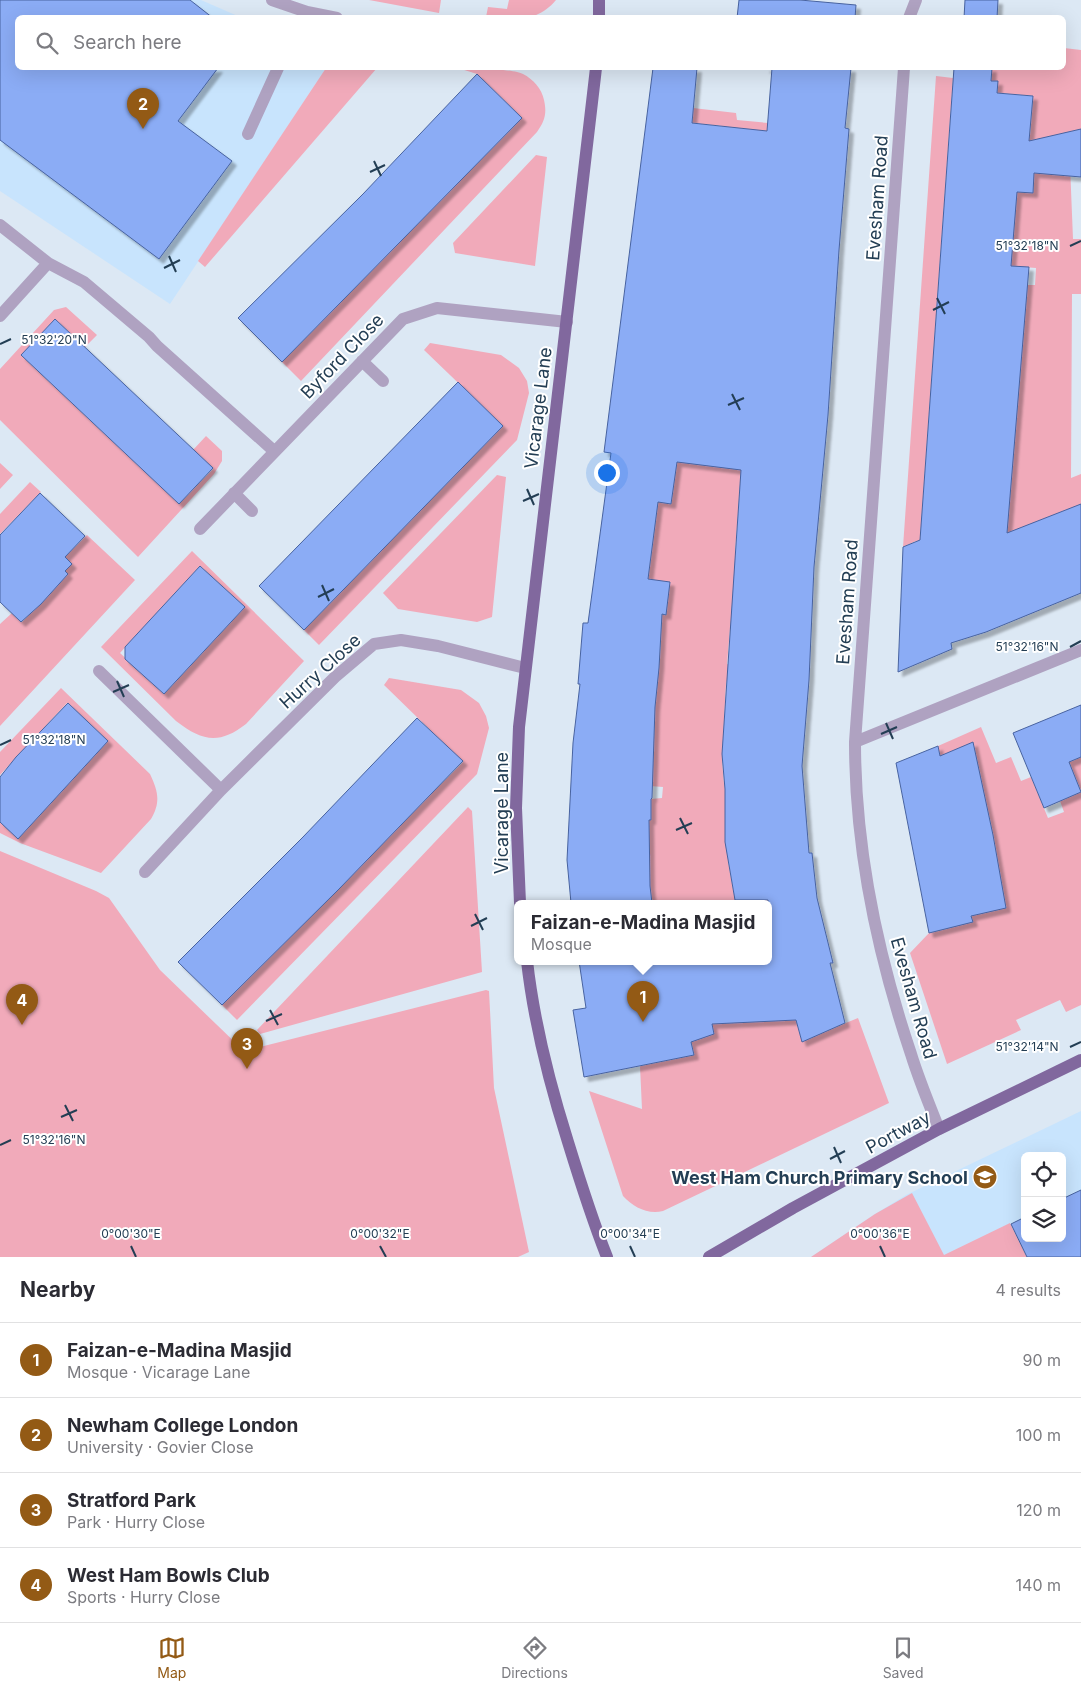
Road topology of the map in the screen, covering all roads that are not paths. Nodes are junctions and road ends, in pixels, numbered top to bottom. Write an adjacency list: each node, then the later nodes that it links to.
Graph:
1 (272, 0): 4 (street)
2 (599, 0): 5 (main road)
3 (916, 0): 6 (street)
4 (322, 15)
5 (599, 15)
6 (910, 15)
7 (277, 70): 10 (street)
8 (596, 70): 14 (main road, Vicarage Lane)
9 (904, 70): 24 (street, Evesham Road)
10 (248, 134)
11 (0, 225): 12 (street)
12 (48, 263): 13 (street); 17 (street)
13 (0, 316)
14 (567, 322): 15 (street, Byford Close); 22 (main road, Vicarage Lane)
15 (362, 361): 16 (street); 17 (street, Byford Close)
16 (382, 381)
17 (274, 451): 18 (street, Byford Close)
18 (234, 493): 19 (street); 20 (street, Byford Close)
19 (252, 511)
20 (200, 530)
21 (1081, 650): 24 (street)
22 (525, 668): 25 (street, Hurry Close); 27 (main road, Vicarage Lane)
23 (99, 671): 25 (street)
24 (855, 742): 30 (street, Evesham Road)
25 (221, 790): 26 (street, Hurry Close)
26 (145, 872)
27 (520, 900)
28 (527, 965): 31 (main road)
29 (1081, 1060): 30 (main road, Portway)
30 (939, 1129): 32 (main road, Portway)
31 (607, 1257)
32 (709, 1257)

